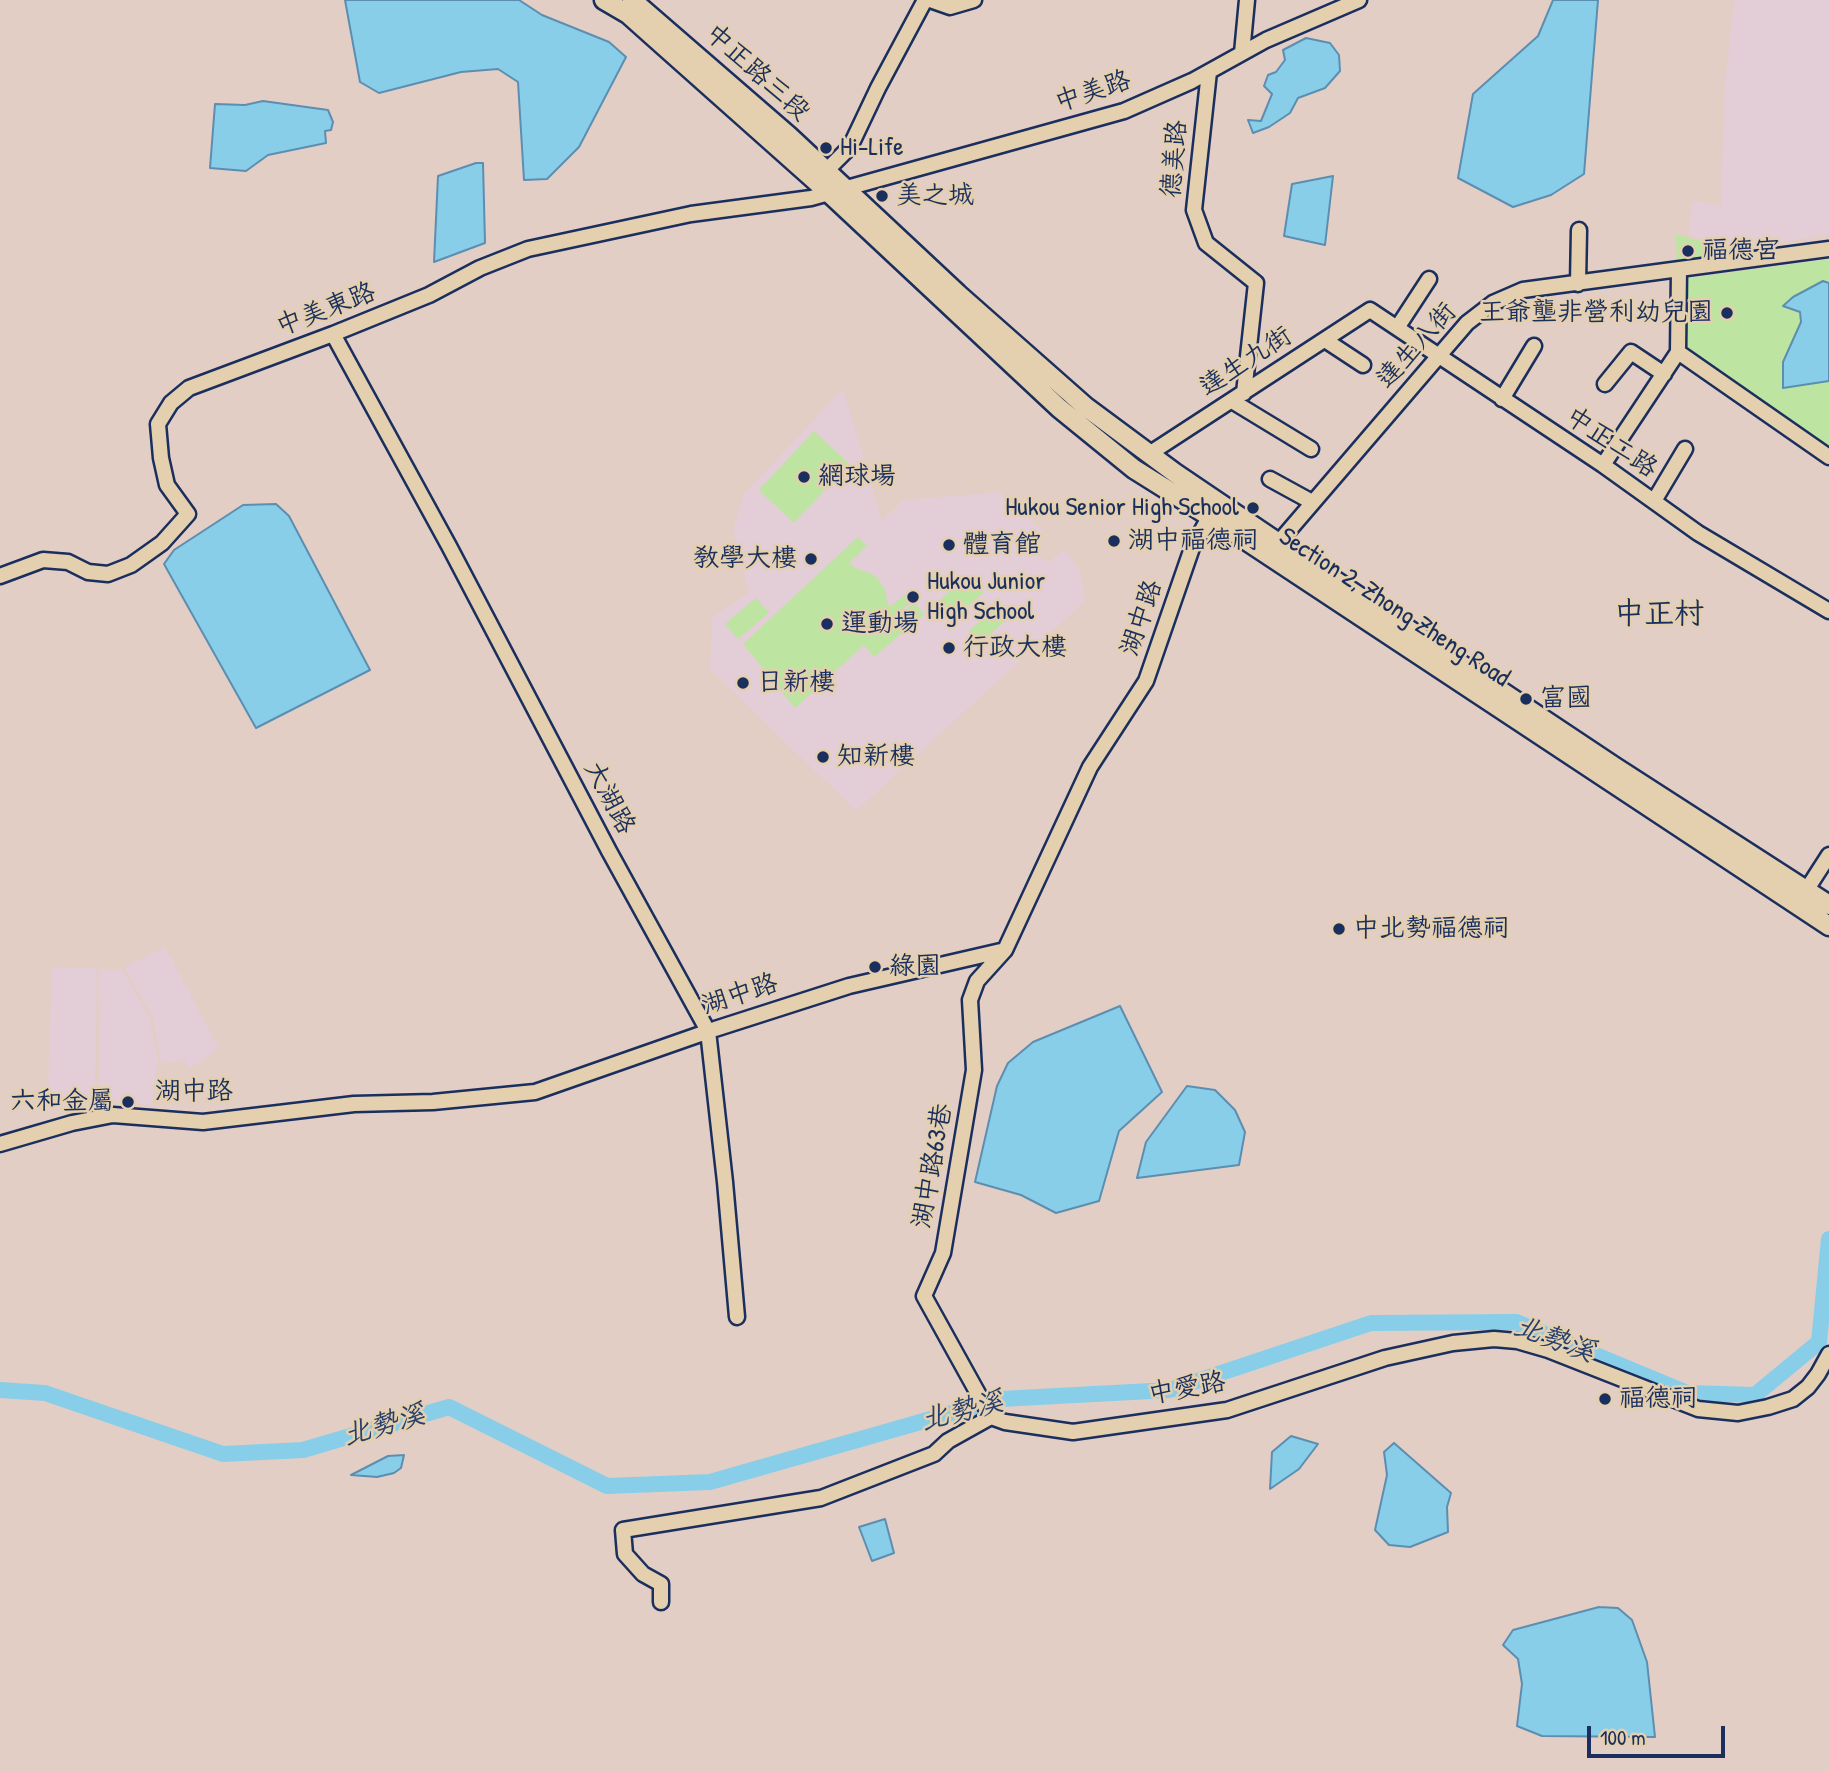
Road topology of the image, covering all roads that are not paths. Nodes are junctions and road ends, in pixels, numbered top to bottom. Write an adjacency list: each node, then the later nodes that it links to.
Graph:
1 (604, 0): 10 (main road)
2 (632, 0): 9 (main road, 中正路三段)
3 (927, 0): 4 (street); 9 (street)
4 (974, 0)
5 (1247, 0): 7 (street)
6 (1359, 0): 7 (street, 中美路)
7 (1242, 53): 8 (street, 中美路)
8 (1209, 72): 10 (street, 中美路); 26 (street, 德美路)
9 (826, 171): 10 (main road, 中正路三段)
10 (836, 190): 18 (street, 中美東路); 30 (main road, Section 2, Zhong Zheng Road); 36 (main road, Section 2, Zhong Zheng Road)
11 (1579, 230): 15 (street)
12 (1829, 249): 13 (street, 達生八街)
13 (1679, 271): 15 (street, 達生八街); 21 (street)
14 (1429, 279): 17 (street)
15 (1578, 284): 22 (street, 達生八街)
16 (1370, 310): 17 (street, 中正二路); 19 (street, 達生九街)
17 (1397, 328): 22 (street, 中正二路)
18 (332, 334): 38 (street, 中美東路); 45 (street, 大湖路)
19 (1325, 340): 23 (street); 26 (street, 達生九街)
20 (1534, 346): 27 (street)
21 (1678, 352): 24 (street); 31 (street)
22 (1438, 356): 27 (street, 中正二路); 35 (street, 達生八街)
23 (1363, 365)
24 (1664, 373): 25 (street); 32 (street)
25 (1605, 384)
26 (1238, 397): 28 (street); 30 (street, 達生九街)
27 (1502, 399): 32 (street, 中正二路)
28 (1311, 449)
29 (1685, 449): 34 (street)
30 (1149, 454): 36 (main road, Section 2, Zhong Zheng Road)
31 (1829, 457)
32 (1603, 465): 34 (street, 中正二路)
33 (1270, 479): 35 (street)
34 (1654, 501): 39 (street, 中正二路)
35 (1312, 502): 37 (street, 達生八街)
36 (1214, 509): 37 (main road, Section 2, Zhong Zheng Road); 44 (street, 湖中路)
37 (1273, 549): 41 (main road, Section 2, Zhong Zheng Road)
38 (0, 576)
39 (1828, 607)
40 (1829, 855): 41 (street)
41 (1802, 897): 42 (main road, Section 2, Zhong Zheng Road); 43 (main road, Section 2, Zhong Zheng Road)
42 (1829, 905)
43 (1829, 926)
44 (1005, 950): 45 (street, 湖中路); 49 (street, 湖中路63巷)
45 (708, 1031): 46 (street, 湖中路); 47 (street, 大湖路)
46 (0, 1144)
47 (737, 1317)
48 (1829, 1354): 49 (street, 中愛路)
49 (990, 1416): 50 (street)
50 (661, 1602)

